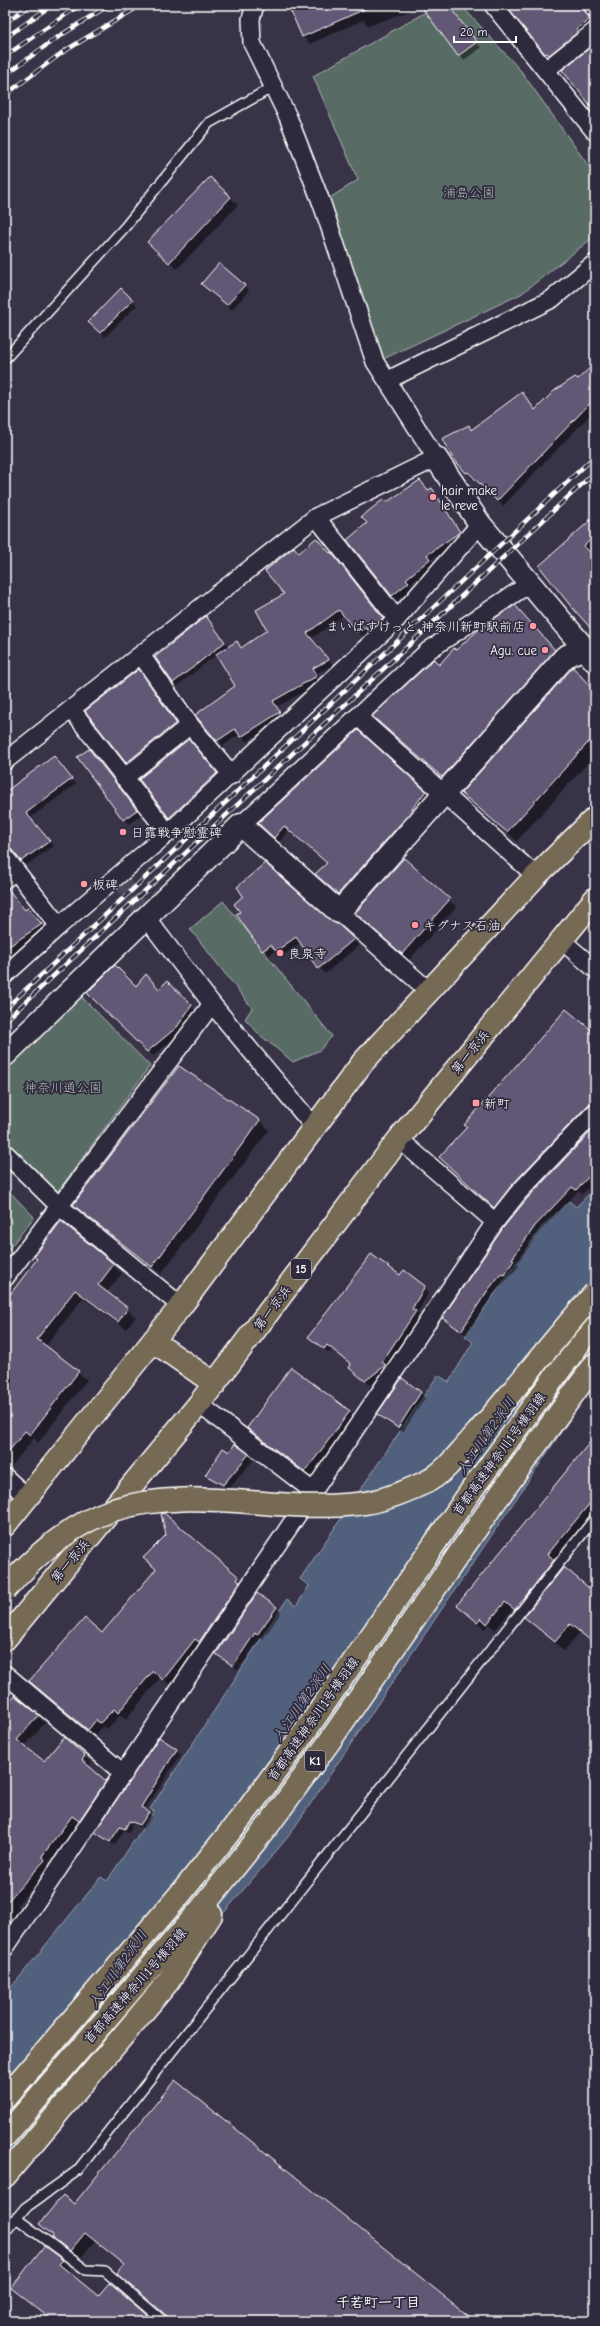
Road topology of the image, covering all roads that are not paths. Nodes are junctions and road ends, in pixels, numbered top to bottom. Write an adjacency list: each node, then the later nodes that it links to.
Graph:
1 (255, 5): 7 (street)
2 (493, 5): 6 (street)
3 (592, 5): 4 (street)
4 (595, 9)
5 (595, 32): 6 (street)
6 (546, 70): 8 (street)
7 (273, 87): 10 (lane); 11 (street)
8 (595, 132)
9 (595, 263): 11 (street)
10 (5, 359)
11 (388, 380): 12 (street)
12 (436, 458): 13 (street); 14 (street)
13 (316, 517): 16 (street); 18 (street)
14 (480, 524): 15 (street); 16 (street)
15 (529, 584): 17 (street); 20 (street)
16 (396, 619): 23 (street)
17 (591, 650): 25 (street)
18 (141, 655): 19 (street); 21 (street)
19 (71, 709): 22 (street); 24 (street)
20 (358, 717): 25 (street); 27 (street)
21 (190, 725): 23 (street); 24 (street)
22 (5, 761)
23 (232, 774): 28 (street)
24 (124, 778): 28 (street)
25 (443, 794): 30 (street); 33 (street)
26 (595, 818): 30 (highway)
27 (241, 825): 33 (street); 34 (street)
28 (168, 833): 35 (street)
29 (5, 857): 31 (street)
30 (536, 876): 39 (highway)
31 (11, 879): 35 (street)
32 (595, 899): 36 (highway, 第一京浜 / 15)
33 (339, 912): 39 (street)
34 (146, 916): 40 (street); 41 (street)
35 (59, 926): 38 (street)
36 (561, 940): 37 (street); 44 (highway, 第一京浜 / 15)
37 (595, 969)
38 (5, 974)
39 (429, 992): 43 (highway)
40 (212, 1004): 43 (street); 46 (street)
41 (5, 1055)
42 (595, 1112): 47 (street)
43 (315, 1128): 50 (highway)
44 (399, 1139): 47 (street); 54 (highway, 第一京浜 / 15)
45 (5, 1153): 46 (street)
46 (59, 1206): 48 (street); 50 (street)
47 (495, 1222): 57 (street)
48 (5, 1278)
49 (595, 1293): 61 (highway, bridge)
50 (181, 1306): 52 (highway)
51 (595, 1322): 67 (highway, 首都高速神奈川1号横羽線 / K1)
52 (153, 1341): 54 (highway); 58 (highway)
53 (595, 1364): 65 (highway, 首都高速神奈川1号横羽線 / K1)
54 (215, 1384): 55 (highway, 第一京浜 / 15)
55 (199, 1404): 57 (street); 62 (highway, 第一京浜 / 15)
56 (5, 1478): 58 (street)
57 (314, 1492): 64 (street)
58 (28, 1498): 60 (highway)
59 (595, 1518): 70 (lane)
60 (5, 1525)
61 (5, 1590)
62 (5, 1639)
63 (5, 1674): 64 (street)
64 (124, 1774): 66 (street)
65 (270, 1823): 68 (highway, 首都高速神奈川1号横羽線 / K1); 69 (highway)
66 (5, 1948)
67 (5, 2098)
68 (5, 2136)
69 (5, 2176)
70 (16, 2218): 71 (lane); 72 (lane)
71 (5, 2232)
72 (163, 2321)

